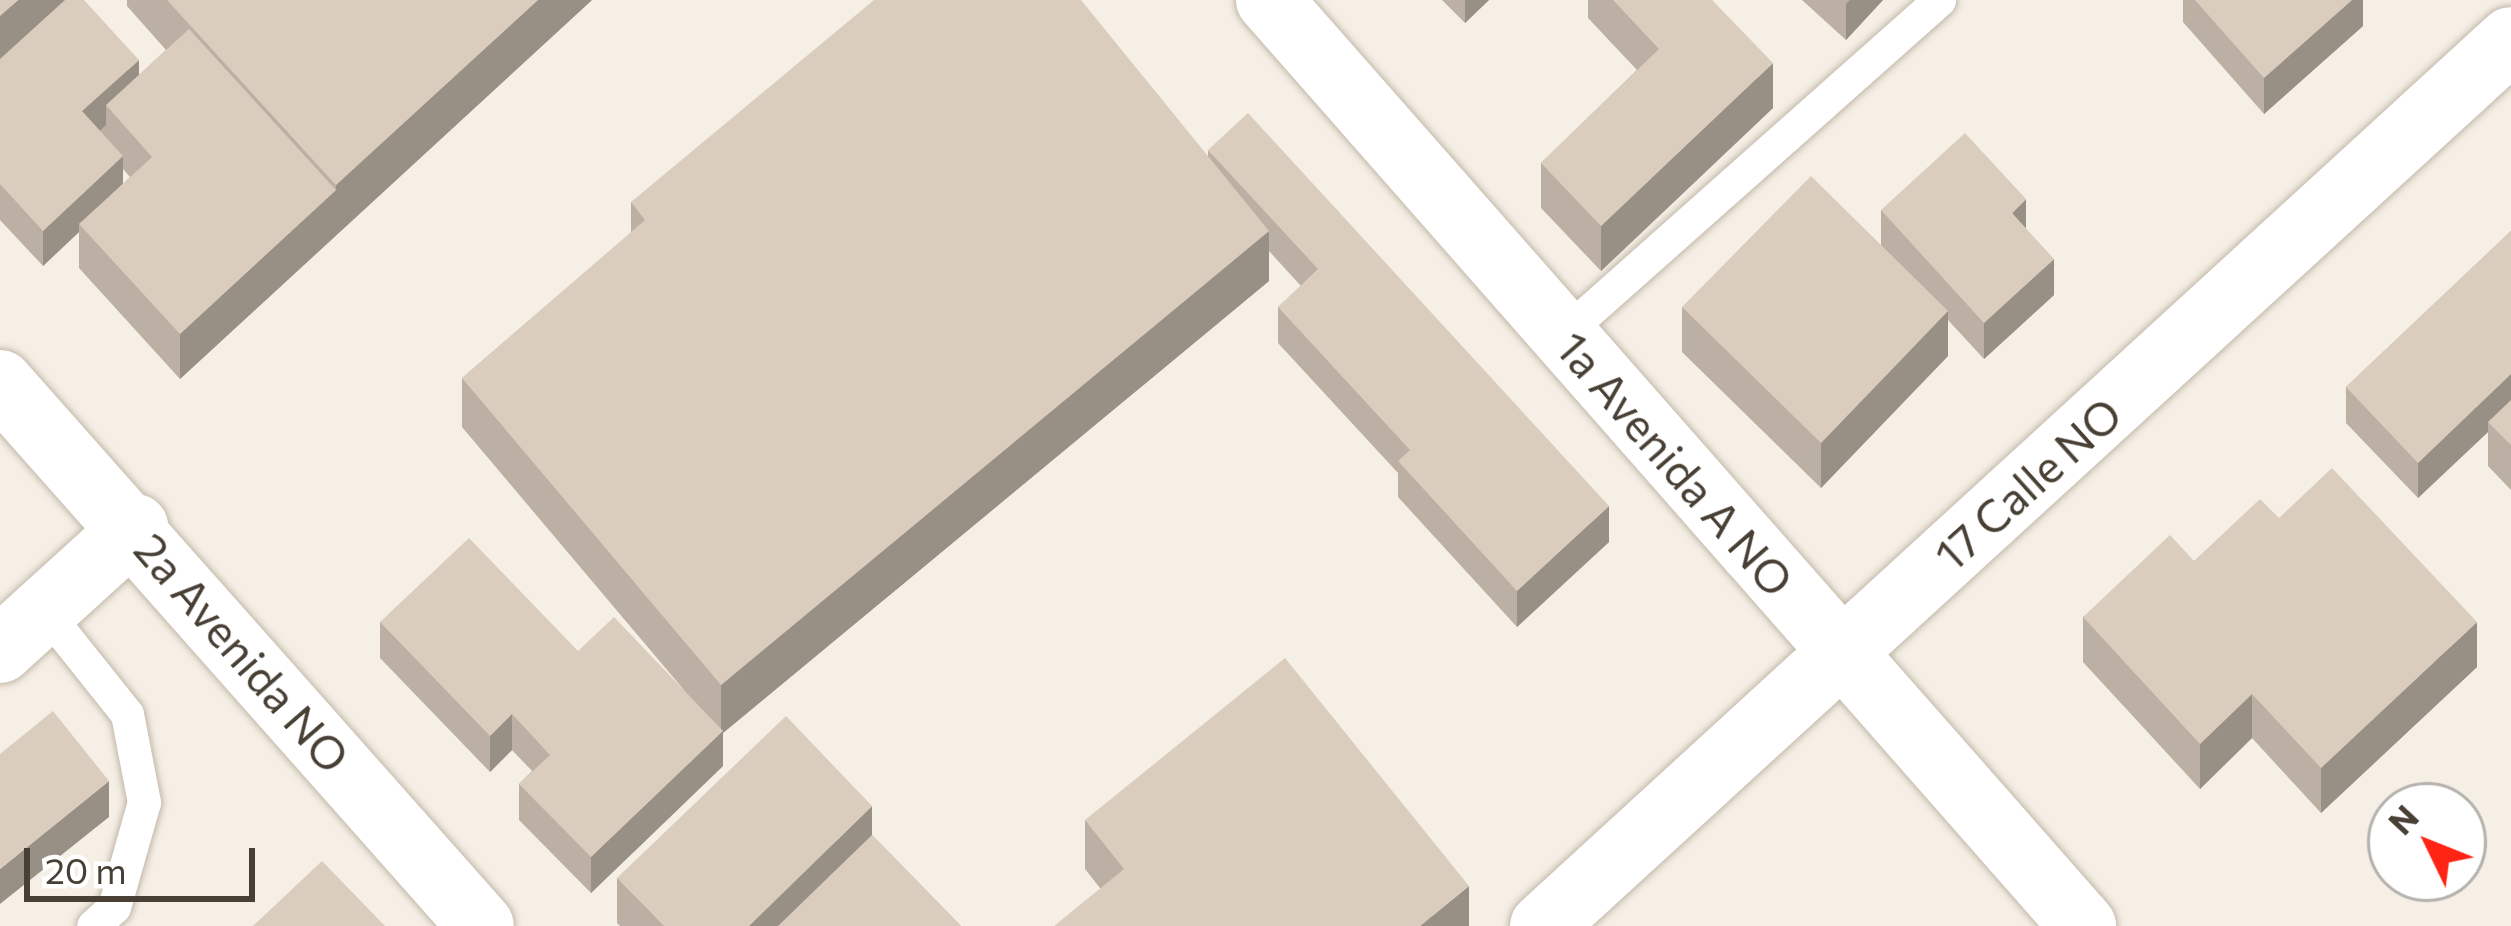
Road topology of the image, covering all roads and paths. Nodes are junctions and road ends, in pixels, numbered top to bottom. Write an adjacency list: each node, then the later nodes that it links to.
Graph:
1 (1270, 0): 4 (street, 1a Avenida A NO)
2 (1939, 0): 4 (lane)
3 (2511, 40): 8 (street, 17 Calle NO)
4 (1563, 334): 8 (street, 1a Avenida A NO)
5 (0, 383): 6 (street, 2a Avenida NO)
6 (135, 527): 7 (street); 10 (street, 2a Avenida NO)
7 (22, 630): 9 (lane)
8 (1842, 652): 11 (street, 17 Calle NO); 12 (street, 1a Avenida A NO)
9 (92, 926)
10 (482, 926)
11 (1543, 926)
12 (2083, 926)

